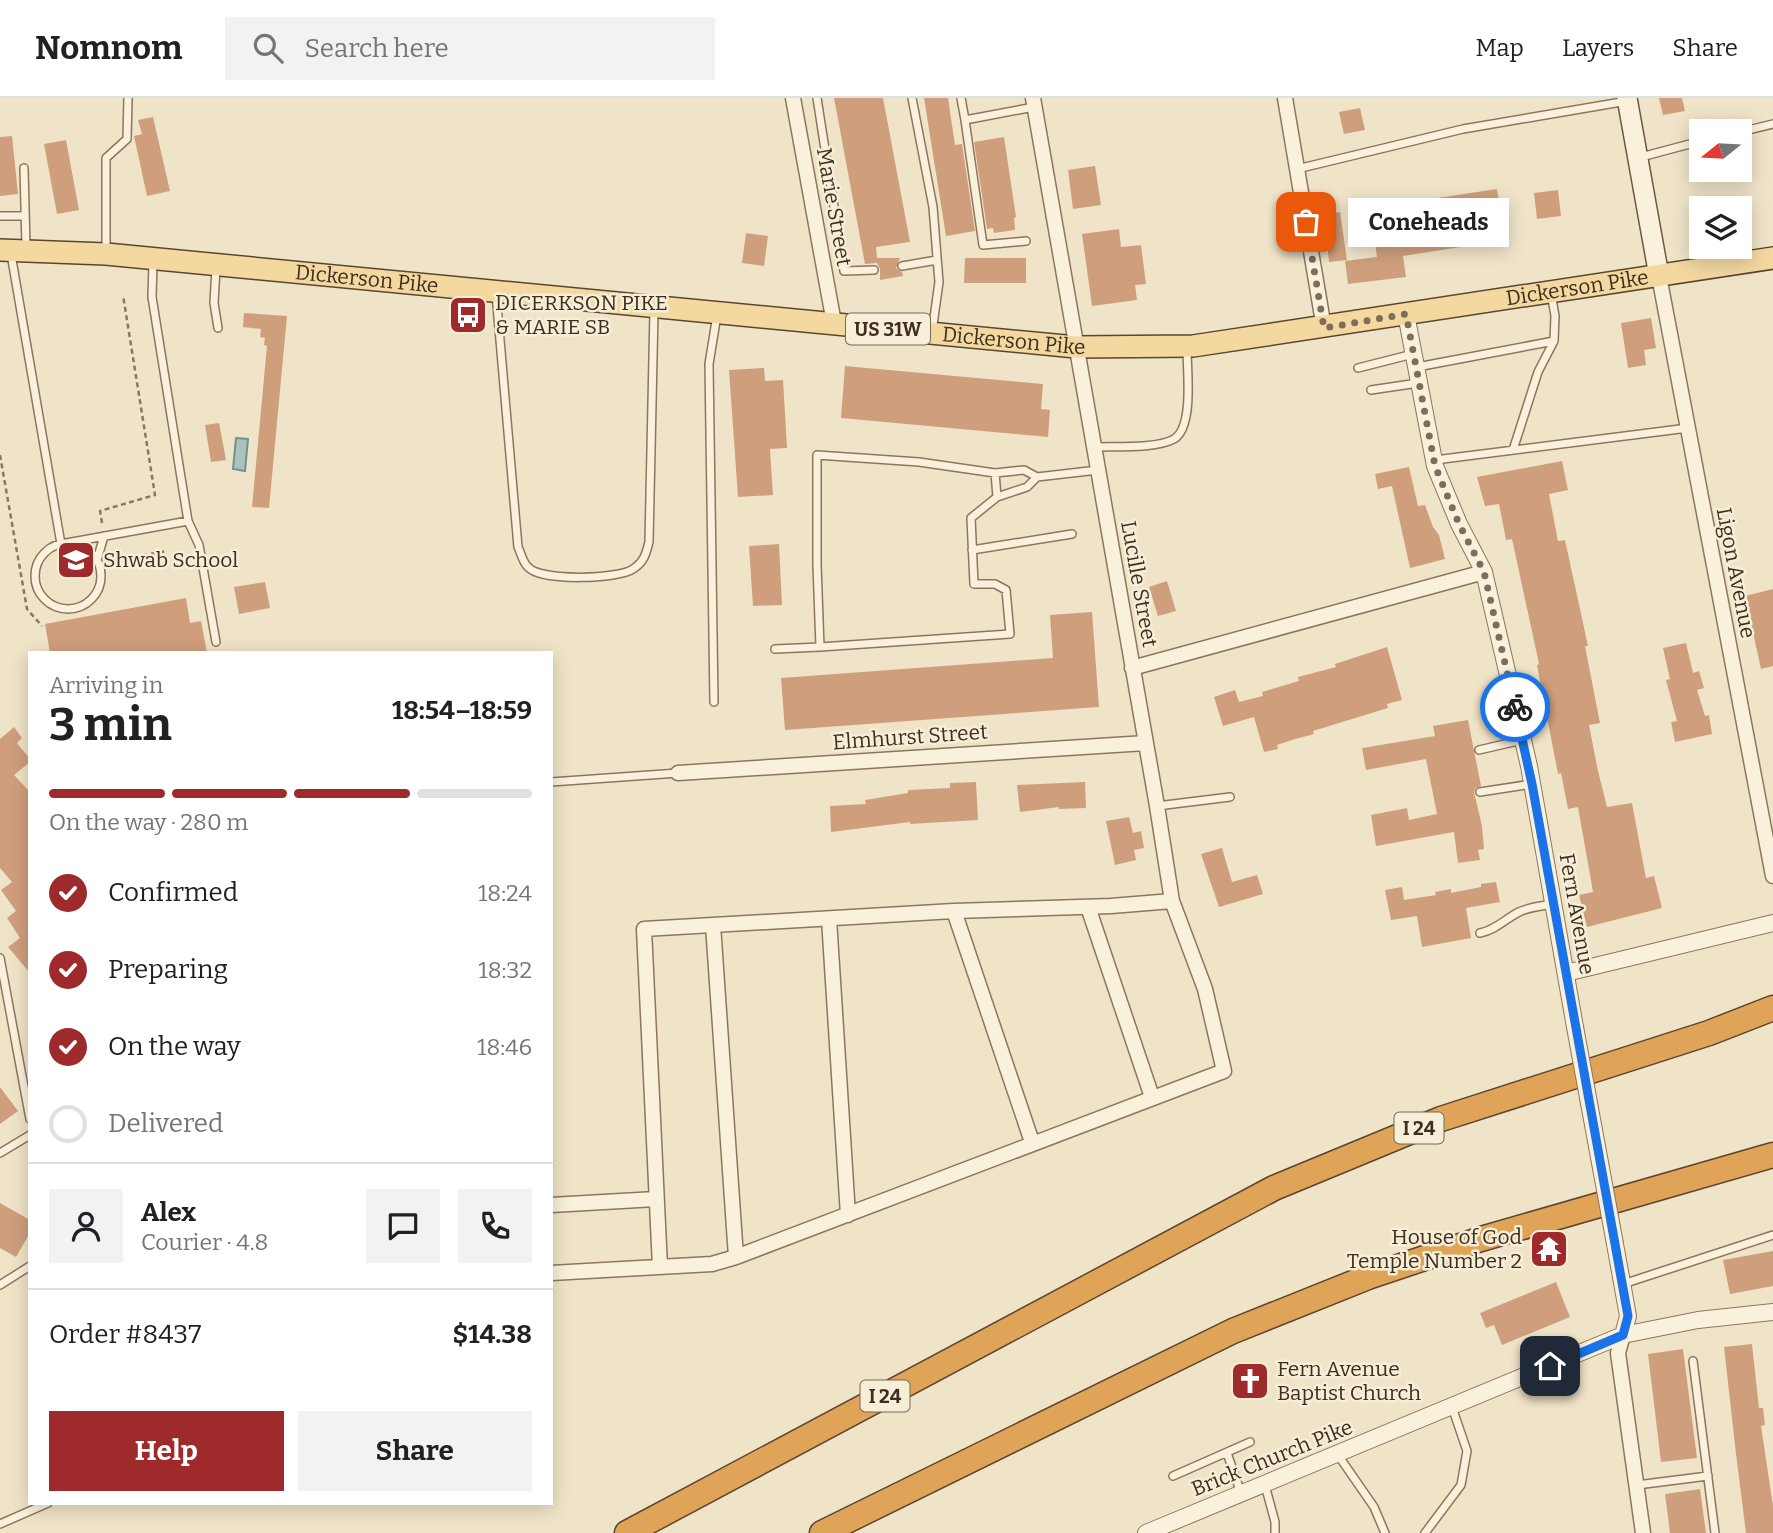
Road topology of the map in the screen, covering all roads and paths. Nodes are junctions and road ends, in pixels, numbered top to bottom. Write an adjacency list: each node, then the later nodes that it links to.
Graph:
1 (128, 98): 20 (lane)
2 (793, 98): 34 (street, Marie Street)
3 (817, 98): 26 (lane)
4 (912, 98): 23 (lane)
5 (961, 98): 9 (lane)
6 (1285, 98): 15 (street)
7 (1627, 100): 13 (main road); 15 (lane)
8 (1033, 102): 9 (lane); 39 (street, Lucille Street)
9 (965, 120): 18 (lane)
10 (1773, 124): 11 (lane)
11 (1752, 129)
12 (1689, 144): 13 (lane)
13 (1638, 157): 27 (main road)
14 (24, 168): 17 (lane)
15 (1297, 169): 36 (street)
16 (0, 216): 17 (lane)
17 (24, 216): 19 (lane)
18 (1026, 241)
19 (12, 250): 20 (main road, Dickerson Pike / US 31W); 56 (lane)
20 (106, 254): 21 (main road, Dickerson Pike / US 31W)
21 (153, 258): 24 (main road, Dickerson Pike / US 31W); 53 (lane)
22 (1773, 258): 27 (main road, Dickerson Pike / US 31W)
23 (937, 260): 25 (lane); 37 (lane)
24 (216, 264): 28 (main road, Dickerson Pike / US 31W); 35 (lane)
25 (902, 266)
26 (874, 270)
27 (1659, 276): 29 (main road, Dickerson Pike / US 31W); 44 (street, Ligon Avenue)
28 (495, 290): 31 (main road, Dickerson Pike / US 31W); 31 (lane)
29 (1550, 293): 33 (main road, Dickerson Pike / US 31W); 38 (lane)
30 (123, 295): 55 (path)
31 (654, 306): 32 (main road, Dickerson Pike / US 31W)
32 (718, 312): 34 (main road, Dickerson Pike / US 31W); 66 (lane)
33 (1406, 314): 36 (main road, Dickerson Pike / US 31W); 42 (street, Fern Avenue)
34 (834, 323): 37 (main road, Dickerson Pike / US 31W)
35 (218, 328)
36 (1324, 328): 40 (main road, Dickerson Pike / US 31W)
37 (932, 333): 39 (main road, Dickerson Pike / US 31W)
38 (1554, 341): 42 (lane); 46 (lane)
39 (1076, 346): 40 (main road, Dickerson Pike / US 31W); 45 (street, Lucille Street)
40 (1187, 346): 45 (lane)
41 (1358, 368): 42 (lane)
42 (1416, 368): 43 (lane); 48 (street, Fern Avenue)
43 (1371, 390)
44 (1688, 428): 46 (lane); 76 (street, Ligon Avenue)
45 (1094, 447): 49 (street, Lucille Street)
46 (1513, 450): 48 (lane)
47 (0, 455): 61 (path)
48 (1434, 460): 60 (street, Fern Avenue)
49 (1098, 470): 51 (lane); 65 (street, Lucille Street)
50 (995, 473): 51 (lane); 52 (lane); 63 (lane)
51 (1037, 477): 52 (lane)
52 (998, 498): 57 (lane)
53 (188, 522): 55 (lane); 62 (lane)
54 (1072, 534): 57 (lane)
55 (104, 536): 56 (lane); 58 (path); 59 (lane)
56 (61, 544): 59 (lane); 59 (lane)
57 (972, 550): 63 (lane)
58 (167, 551)
59 (97, 560)
60 (1484, 572): 65 (street); 67 (street, Fern Avenue)
61 (42, 626)
62 (216, 642)
63 (820, 647): 64 (lane)
64 (775, 649)
65 (1132, 668): 68 (street, Lucille Street)
66 (714, 702)
67 (1523, 740): 69 (lane); 72 (street, Fern Avenue)
68 (1146, 743): 70 (street, Elmhurst Street); 75 (street, Lucille Street)
69 (1479, 750)
70 (678, 774): 71 (lane)
71 (553, 782)
72 (1532, 784): 73 (lane); 78 (street, Fern Avenue)
73 (1480, 792)
74 (1230, 797): 75 (lane)
75 (1157, 806): 77 (street, Lucille Street)
76 (1773, 876)
77 (1172, 901): 79 (street); 90 (street, Lucille Street)
78 (1553, 904): 84 (lane); 86 (street, Fern Avenue)
79 (1088, 906): 80 (street); 90 (street)
80 (954, 911): 81 (street); 93 (street)
81 (830, 919): 83 (street); 98 (street)
82 (1773, 923): 86 (street)
83 (713, 926): 96 (street); 100 (street)
84 (1480, 933)
85 (0, 958): 91 (lane)
86 (1566, 973): 104 (street, Fern Avenue, bridge)
87 (1773, 1008): 89 (highway, I 24)
88 (1773, 1018): 89 (highway)
89 (1709, 1033): 120 (highway, I 24)
90 (1152, 1097): 93 (street)
91 (28, 1108)
92 (28, 1136): 94 (lane)
93 (1032, 1142): 98 (street)
94 (0, 1153)
95 (1773, 1155): 121 (highway)
96 (656, 1199): 97 (street); 102 (street)
97 (553, 1205)
98 (848, 1215): 100 (street)
99 (1773, 1235): 104 (lane)
100 (736, 1257): 102 (street)
101 (28, 1267): 105 (lane)
102 (660, 1267): 103 (street)
103 (553, 1273)
104 (1622, 1284): 107 (street, Fern Avenue)
105 (0, 1286)
106 (1773, 1312): 107 (street, Brick Church Pike)
107 (1623, 1335): 109 (street, Brick Church Pike); 116 (street, Fern Avenue)
108 (1693, 1361): 114 (lane)
109 (1452, 1407): 112 (street, Brick Church Pike); 125 (lane)
110 (1250, 1442): 111 (lane)
111 (1227, 1453): 113 (lane); 117 (lane)
112 (1338, 1454): 115 (street, Brick Church Pike); 124 (lane)
113 (1173, 1476)
114 (1708, 1476): 116 (lane); 127 (lane)
115 (1264, 1484): 117 (street, Brick Church Pike); 123 (lane)
116 (1636, 1485): 126 (street, Fern Avenue)
117 (1241, 1494): 122 (street, Brick Church Pike)
118 (43, 1505): 119 (lane)
119 (0, 1524)
120 (627, 1533)
121 (822, 1533)
122 (1146, 1533)
123 (1275, 1533)
124 (1385, 1533)
125 (1424, 1533)
126 (1643, 1533)
127 (1715, 1533)

